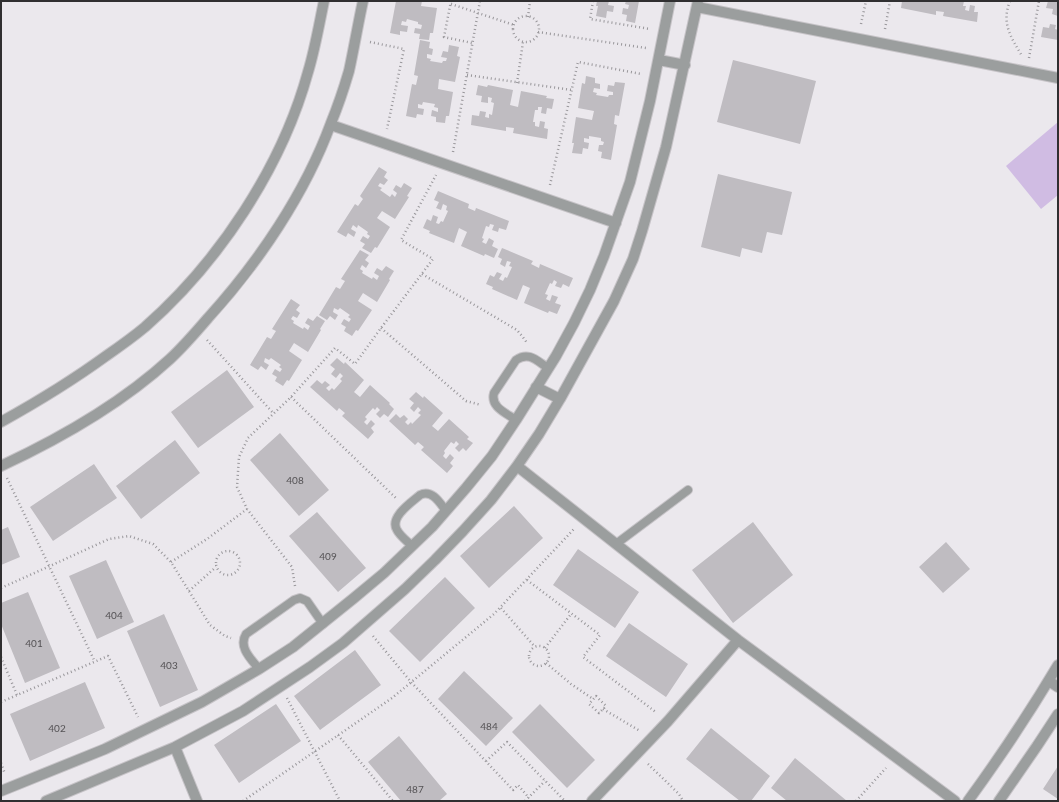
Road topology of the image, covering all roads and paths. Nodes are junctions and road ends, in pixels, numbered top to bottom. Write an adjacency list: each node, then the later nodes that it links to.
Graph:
1 (324, 1): 47 (street)
2 (363, 1): 18 (street)
3 (480, 1): 13 (path)
4 (530, 1): 14 (path)
5 (593, 1): 16 (path)
6 (670, 1): 16 (street)
7 (866, 1): 19 (path)
8 (890, 1): 22 (path)
9 (1010, 1): 25 (path)
10 (1039, 1): 25 (path)
11 (451, 3): 13 (path); 21 (path)
12 (698, 4): 19 (street); 24 (street)
13 (478, 13): 15 (path); 21 (path)
14 (528, 17): 15 (path); 17 (path)
15 (514, 26): 20 (path)
16 (665, 31): 23 (street)
17 (538, 32): 20 (path); 23 (path)
18 (356, 38): 31 (street); 32 (path)
19 (858, 39): 22 (street)
20 (523, 42): 29 (path)
21 (472, 43): 26 (path)
22 (882, 43): 25 (street)
23 (660, 55): 24 (street); 27 (street)
24 (685, 65): 43 (street)
25 (1030, 69): 28 (street)
26 (467, 76): 29 (path); 33 (path)
27 (656, 76): 30 (path); 35 (street)
28 (1058, 78)
29 (517, 83): 30 (path)
30 (572, 90): 34 (path)
31 (331, 125): 32 (street); 38 (street)
32 (384, 144): 33 (street)
33 (446, 165): 34 (street); 36 (path)
34 (547, 199): 35 (street)
35 (616, 223): 40 (street)
36 (422, 274): 37 (path); 39 (path)
37 (381, 328): 42 (path); 44 (path)
38 (198, 330): 45 (path); 48 (street)
39 (532, 357): 40 (lane); 44 (lane)
40 (548, 368): 41 (street)
41 (536, 387): 43 (street); 46 (street)
42 (291, 397): 45 (path); 51 (path)
43 (560, 399): 49 (street)
44 (496, 406): 46 (lane)
45 (274, 414): 52 (path)
46 (516, 420): 53 (street)
47 (1, 422)
48 (1, 466): 58 (path)
49 (517, 466): 54 (street); 67 (street)
50 (688, 490): 55 (lane)
51 (406, 508): 53 (lane); 56 (lane)
52 (247, 509): 57 (path); 63 (path)
53 (446, 511): 56 (street)
54 (584, 518): 55 (street); 60 (path)
55 (616, 544): 68 (street)
56 (412, 546): 66 (street)
57 (171, 562): 58 (path); 62 (path)
58 (50, 566): 61 (path); 73 (path)
59 (216, 567): 59 (path); 62 (path)
60 (526, 580): 64 (path); 65 (path)
61 (1, 588)
62 (189, 591): 69 (path)
63 (294, 600): 66 (lane); 69 (lane)
64 (501, 608): 70 (path); 78 (path)
65 (571, 614): 71 (path); 86 (path)
66 (323, 624): 76 (street)
67 (364, 625): 78 (path); 79 (street)
68 (738, 640): 86 (street); 93 (street)
69 (243, 641): 76 (lane)
70 (535, 647): 71 (path); 74 (path)
71 (545, 648): 74 (path)
72 (1, 657): 81 (path)
73 (95, 662): 81 (path); 87 (path)
74 (546, 663): 82 (path)
75 (1058, 665): 77 (street)
76 (259, 669): 87 (street)
77 (1049, 681): 80 (street); 109 (street)
78 (411, 682): 88 (path); 94 (path)
79 (281, 687): 90 (street); 91 (path)
80 (1058, 687)
81 (16, 696): 83 (path)
82 (593, 699): 84 (path); 84 (path)
83 (1, 702)
84 (603, 709): 89 (path)
85 (1058, 714): 110 (street)
86 (668, 721): 89 (street)
87 (145, 730): 96 (street)
88 (338, 735): 91 (path); 102 (path)
89 (652, 739): 92 (street)
90 (175, 747): 98 (street); 99 (street)
91 (314, 751): 100 (path); 101 (path)
92 (638, 754): 105 (street); 106 (path)
93 (895, 757): 107 (path); 108 (street)
94 (486, 761): 95 (path); 97 (path)
95 (545, 781): 97 (path); 104 (path)
96 (1, 791)
97 (529, 798): 103 (path)
98 (46, 801)
99 (197, 801)
100 (243, 801)
101 (340, 801)
102 (393, 801)
103 (526, 801)
104 (565, 801)
105 (592, 801)
106 (683, 801)
107 (856, 801)
108 (955, 801)
109 (968, 801)
110 (999, 801)

